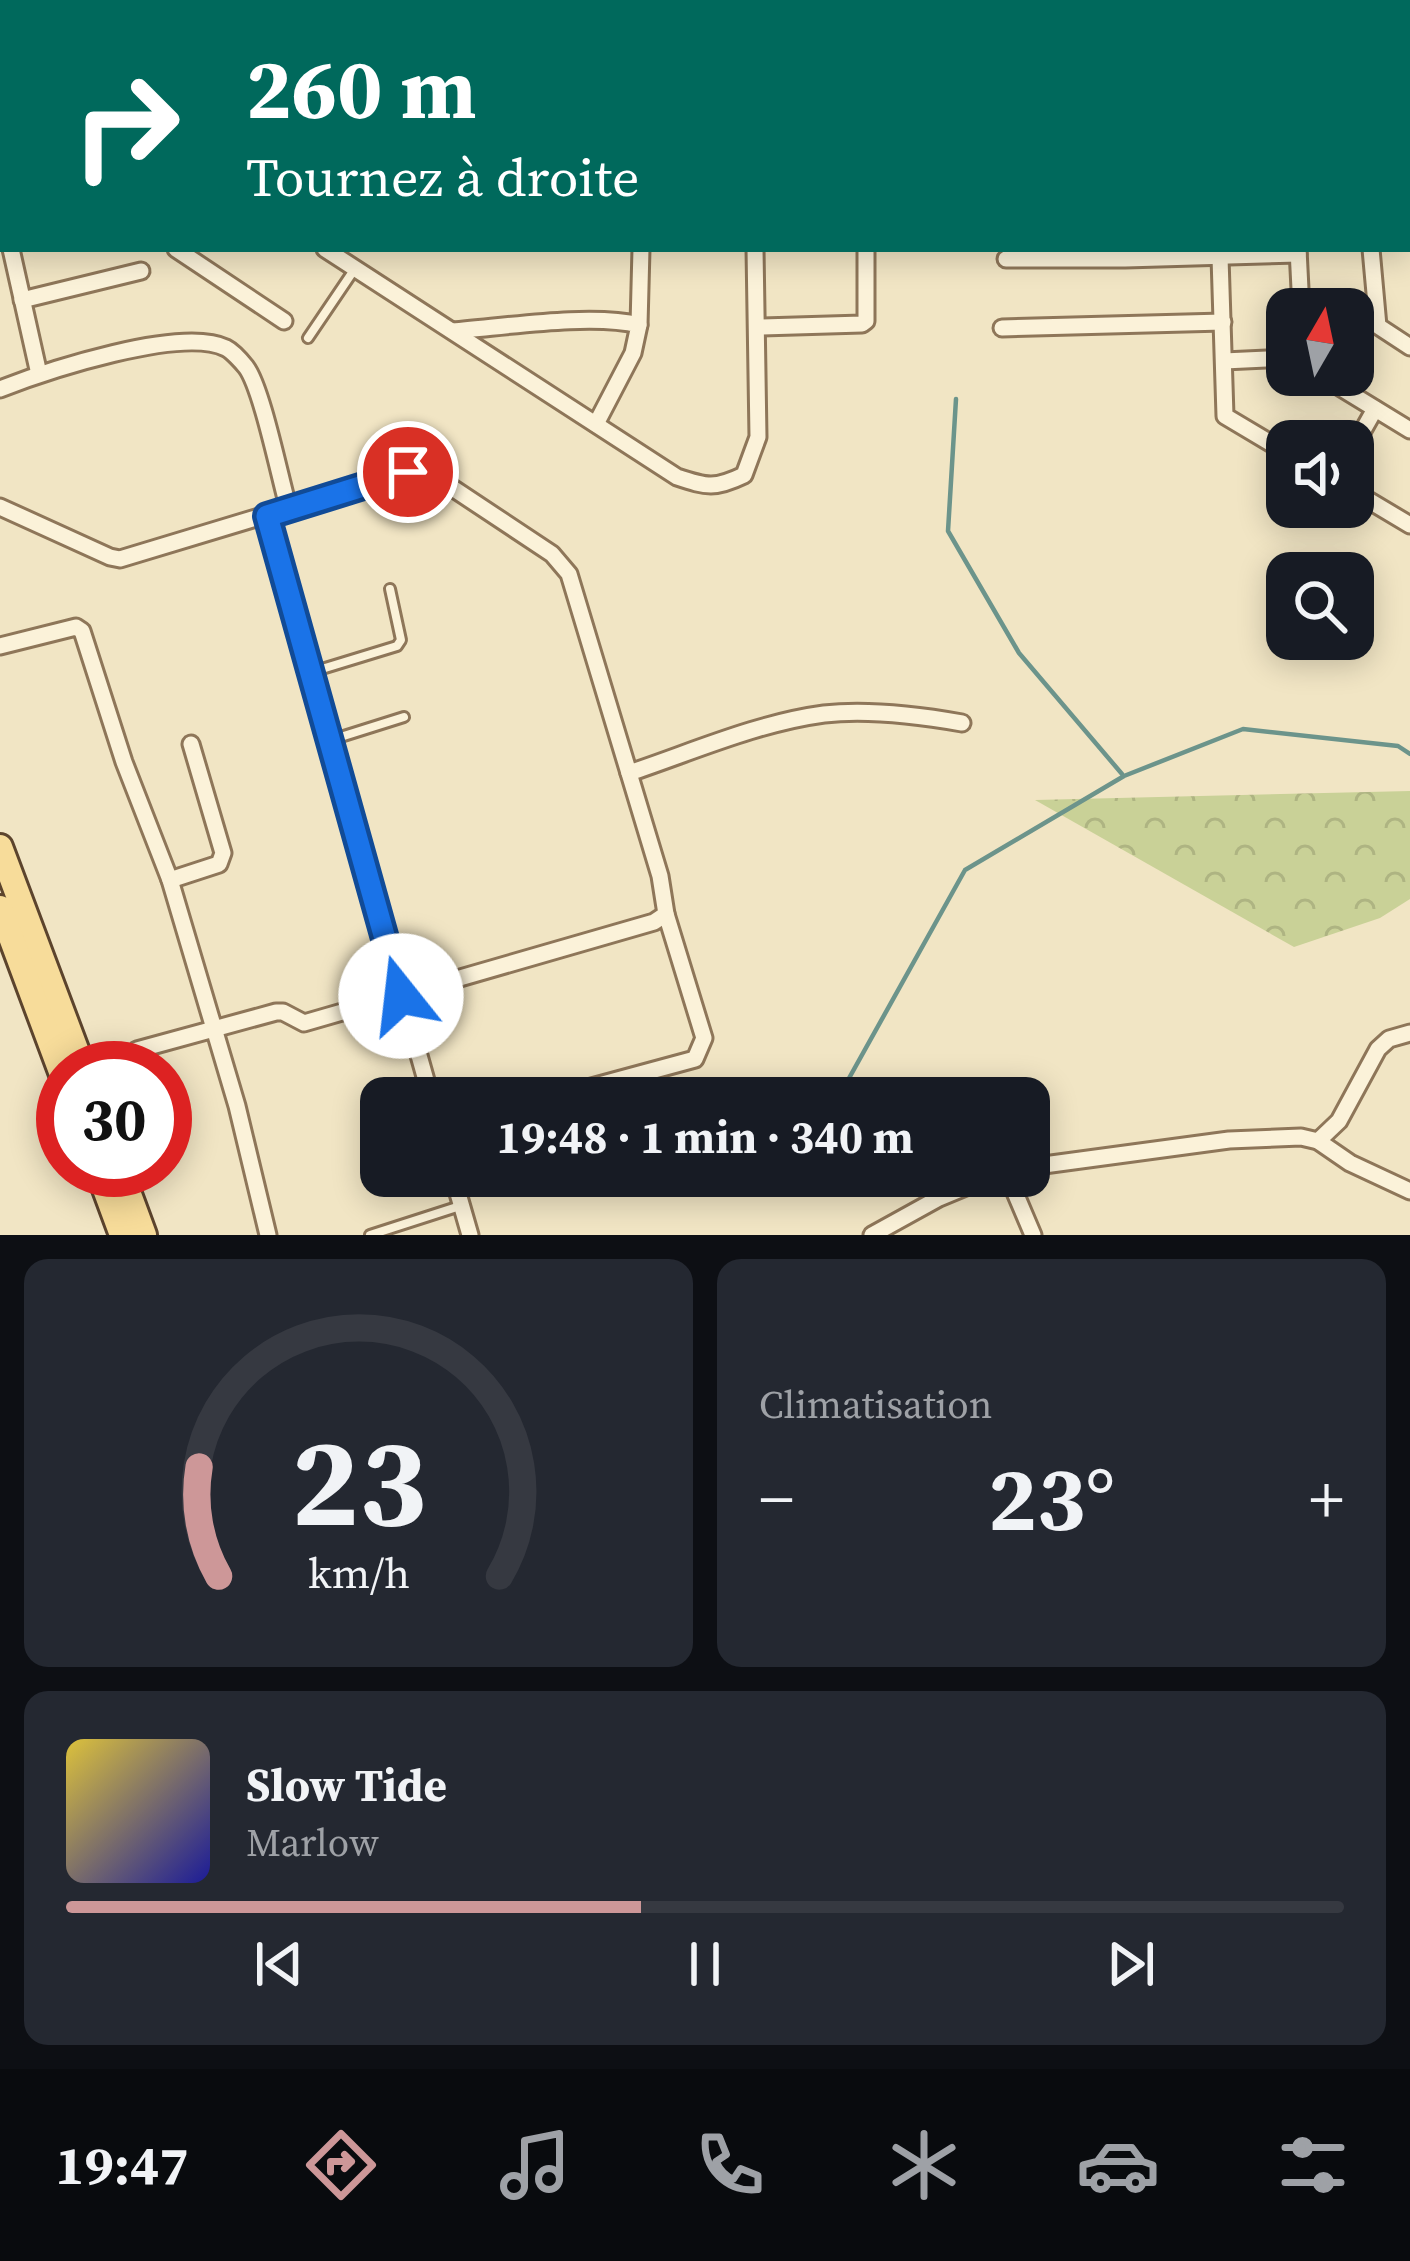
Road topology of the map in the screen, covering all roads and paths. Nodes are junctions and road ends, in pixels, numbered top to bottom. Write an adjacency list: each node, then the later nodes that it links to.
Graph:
1 (12, 252): 14 (street)
2 (180, 252): 15 (street)
3 (330, 252): 11 (street)
4 (641, 252): 17 (street)
5 (755, 252): 18 (street)
6 (866, 252): 18 (street)
7 (1298, 252): 9 (street); 13 (street)
8 (1371, 252): 22 (street)
9 (1220, 257): 10 (street); 16 (street)
10 (1006, 259)
11 (355, 268): 20 (street); 21 (lane)
12 (141, 271): 14 (street)
13 (1300, 288)
14 (22, 300): 25 (street)
15 (284, 321)
16 (1222, 322): 19 (street); 24 (street)
17 (639, 325): 20 (street); 30 (street)
18 (758, 327): 30 (street)
19 (1002, 328)
20 (453, 331): 30 (street)
21 (308, 338)
22 (1410, 347)
23 (1266, 359): 24 (street)
24 (1224, 361): 32 (street)
25 (39, 374): 26 (street); 35 (street)
26 (0, 389)
27 (1354, 396): 28 (street)
28 (1375, 409): 29 (street); 31 (street)
29 (1369, 420)
30 (596, 424)
31 (1410, 430)
32 (1266, 440)
33 (1374, 504): 37 (street)
34 (0, 507): 36 (street)
35 (289, 510): 36 (street); 45 (street)
36 (267, 516): 40 (street)
37 (1410, 525)
38 (390, 589): 40 (lane)
39 (0, 646): 47 (street)
40 (311, 672): 43 (street)
41 (404, 717): 43 (lane)
42 (962, 723): 45 (street)
43 (330, 740): 50 (street)
44 (191, 744): 47 (street)
45 (629, 773): 49 (street)
46 (0, 847): 54 (main road)
47 (170, 880): 51 (street)
48 (0, 908): 53 (main road)
49 (666, 914): 50 (street); 57 (street)
50 (401, 996): 51 (street); 56 (street)
51 (212, 1028): 55 (street); 69 (street)
52 (1410, 1033): 58 (street)
53 (50, 1041)
54 (72, 1041)
55 (168, 1041)
56 (425, 1077)
57 (629, 1077)
58 (1318, 1141): 59 (street); 60 (street)
59 (1050, 1164)
60 (1410, 1191)
61 (108, 1197): 67 (main road)
62 (130, 1197): 68 (main road)
63 (459, 1197): 66 (street)
64 (943, 1197): 72 (street)
65 (1016, 1197): 73 (street)
66 (462, 1206): 70 (lane); 71 (street)
67 (122, 1235)
68 (144, 1235)
69 (268, 1235)
70 (370, 1235)
71 (470, 1235)
72 (872, 1235)
73 (1033, 1235)

